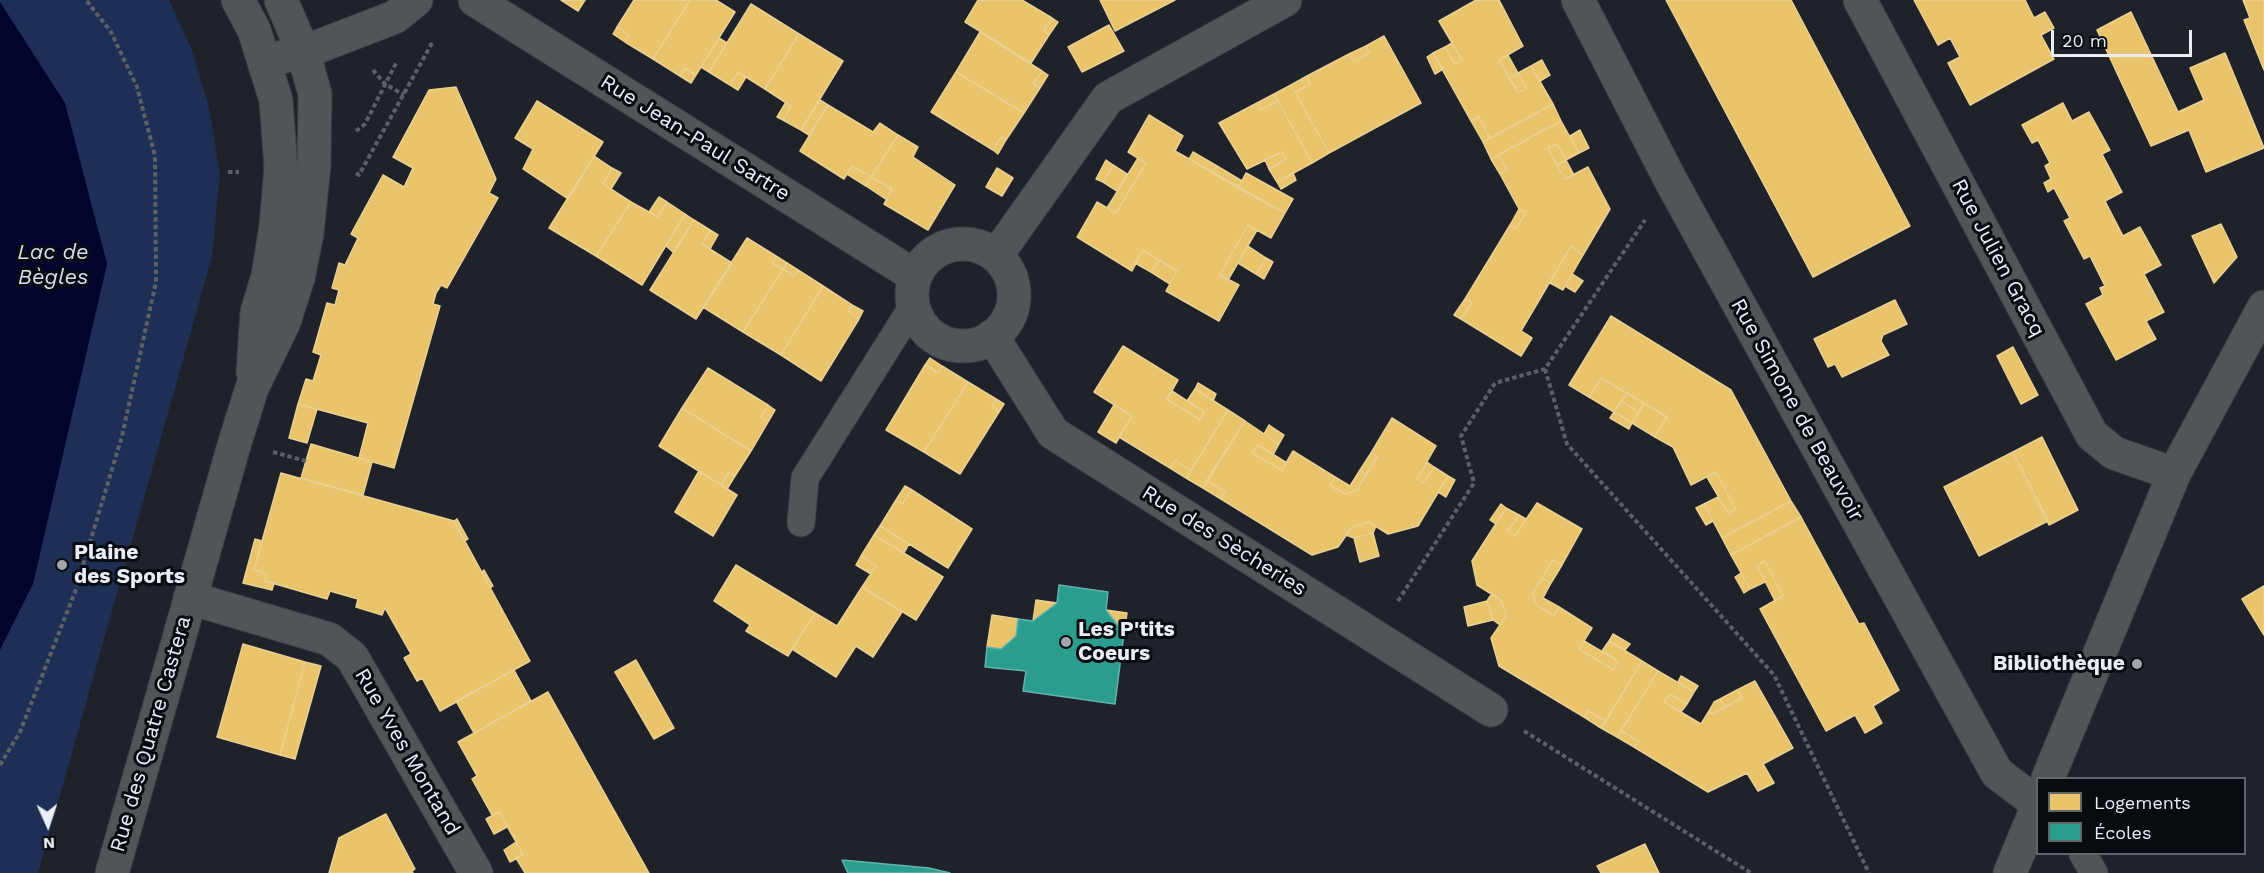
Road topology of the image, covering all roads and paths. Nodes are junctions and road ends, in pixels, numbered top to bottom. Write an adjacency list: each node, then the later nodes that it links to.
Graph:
1 (86, 0): 30 (path)
2 (238, 0): 11 (street, Rue des Quatre Castera)
3 (281, 0): 10 (street, Rue des Quatre Castera)
4 (416, 0): 10 (street)
5 (475, 0): 20 (street, Rue Jean-Paul Sartre)
6 (1578, 0): 17 (street, Rue Simone de Beauvoir)
7 (1860, 0): 25 (street, Rue Julien Gracq)
8 (1265, 4): 19 (street)
9 (439, 34): 13 (path)
10 (303, 51): 11 (street); 13 (street, Rue des Quatre Castera)
11 (265, 63): 14 (street, Rue des Quatre Castera)
12 (240, 161): 16 (path)
13 (314, 165): 24 (street, Rue des Quatre Castera)
14 (281, 168): 16 (path); 24 (street, Rue des Quatre Castera)
15 (228, 172): 16 (path)
16 (240, 172): 18 (path)
17 (1671, 181): 23 (path); 32 (street, Rue Simone de Beauvoir)
18 (239, 183)
19 (996, 256): 20 (street); 22 (street)
20 (914, 291): 22 (street); 26 (lane)
21 (2264, 307): 25 (street)
22 (992, 336): 28 (street, Rue des Sècheries)
23 (1545, 369): 28 (path); 38 (path)
24 (252, 388): 27 (street, Rue des Quatre Castera)
25 (2174, 474): 31 (street)
26 (801, 523)
27 (190, 598): 35 (street, Rue des Quatre Castera); 36 (street, Rue Yves Montand)
28 (1374, 637): 29 (street, Rue des Sècheries)
29 (1491, 710): 37 (path)
30 (0, 765)
31 (2048, 777)
32 (2036, 803)
33 (2036, 807): 39 (street)
34 (2084, 855): 40 (lane)
35 (111, 873)
36 (476, 873)
37 (1750, 873)
38 (1869, 873)
39 (2010, 873)
40 (2094, 873)

